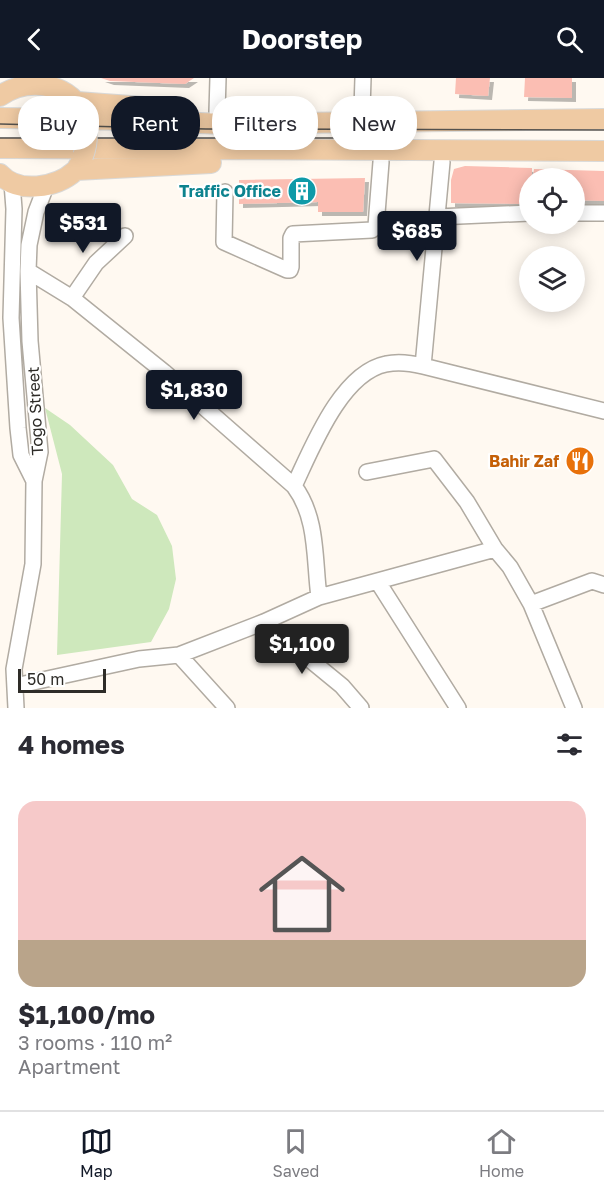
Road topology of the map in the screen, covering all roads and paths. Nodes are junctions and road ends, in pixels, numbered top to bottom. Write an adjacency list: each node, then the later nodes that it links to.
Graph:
1 (218, 78): 6 (street)
2 (363, 78): 7 (street)
3 (35, 80): 4 (main road); 5 (main road)
4 (0, 96)
5 (75, 96)
6 (217, 96)
7 (362, 96)
8 (99, 99): 10 (main road)
9 (417, 110): 13 (main road)
10 (212, 111)
11 (0, 118): 13 (main road)
12 (604, 119): 13 (main road)
13 (554, 120)
14 (0, 148): 16 (main road)
15 (86, 150): 20 (main road, bridge)
16 (529, 151): 17 (main road); 19 (main road)
17 (604, 151)
18 (381, 162): 19 (main road); 20 (main road); 23 (street)
19 (442, 162): 27 (street)
20 (80, 163): 22 (main road)
21 (4, 179): 22 (main road); 34 (street)
22 (46, 186): 29 (street, Togo Street)
23 (225, 192)
24 (519, 213): 27 (street)
25 (585, 213): 26 (street)
26 (604, 213)
27 (437, 217): 31 (street)
28 (125, 236): 30 (street)
29 (28, 271): 30 (street); 34 (street, Togo Street)
30 (72, 298): 35 (street)
31 (423, 366): 32 (street); 35 (street)
32 (604, 411)
33 (367, 472): 36 (street)
34 (34, 481): 44 (street, Togo Street)
35 (294, 486): 39 (street)
36 (495, 549): 37 (street); 40 (street)
37 (378, 582): 39 (street); 49 (street)
38 (604, 585): 40 (street)
39 (319, 597): 41 (street)
40 (531, 604): 50 (street)
41 (264, 622): 42 (street); 48 (street)
42 (178, 655): 45 (street); 47 (street)
43 (0, 660): 44 (street)
44 (14, 669): 45 (street, Togo Street)
45 (15, 686): 46 (street, Togo Street)
46 (16, 708)
47 (227, 708)
48 (361, 708)
49 (458, 708)
50 (574, 708)

